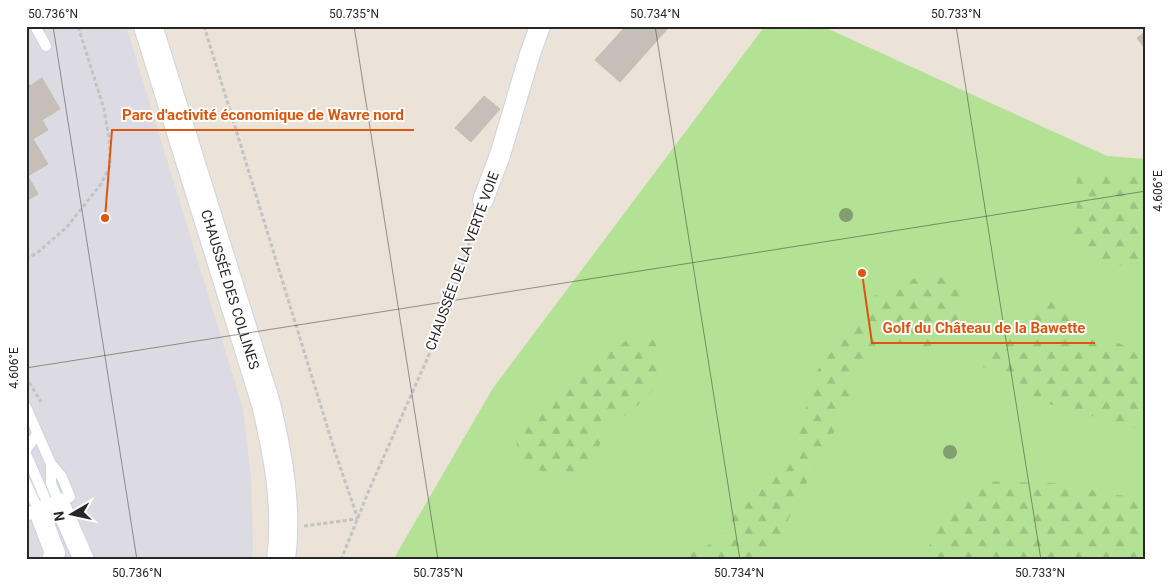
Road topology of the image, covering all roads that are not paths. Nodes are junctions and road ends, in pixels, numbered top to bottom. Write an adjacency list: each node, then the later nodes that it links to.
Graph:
1 (35, 26): 4 (lane)
2 (148, 26): 13 (main road, CHAUSSÉE DES COLLINES)
3 (540, 26): 5 (street, CHAUSSÉE DE LA VERTE VOIE)
4 (46, 46)
5 (484, 200)
6 (26, 407): 7 (lane)
7 (37, 434): 8 (lane); 11 (lane)
8 (26, 450)
9 (26, 454): 11 (lane)
10 (26, 483): 11 (lane)
11 (46, 507): 12 (street)
12 (64, 554)
13 (281, 560)

